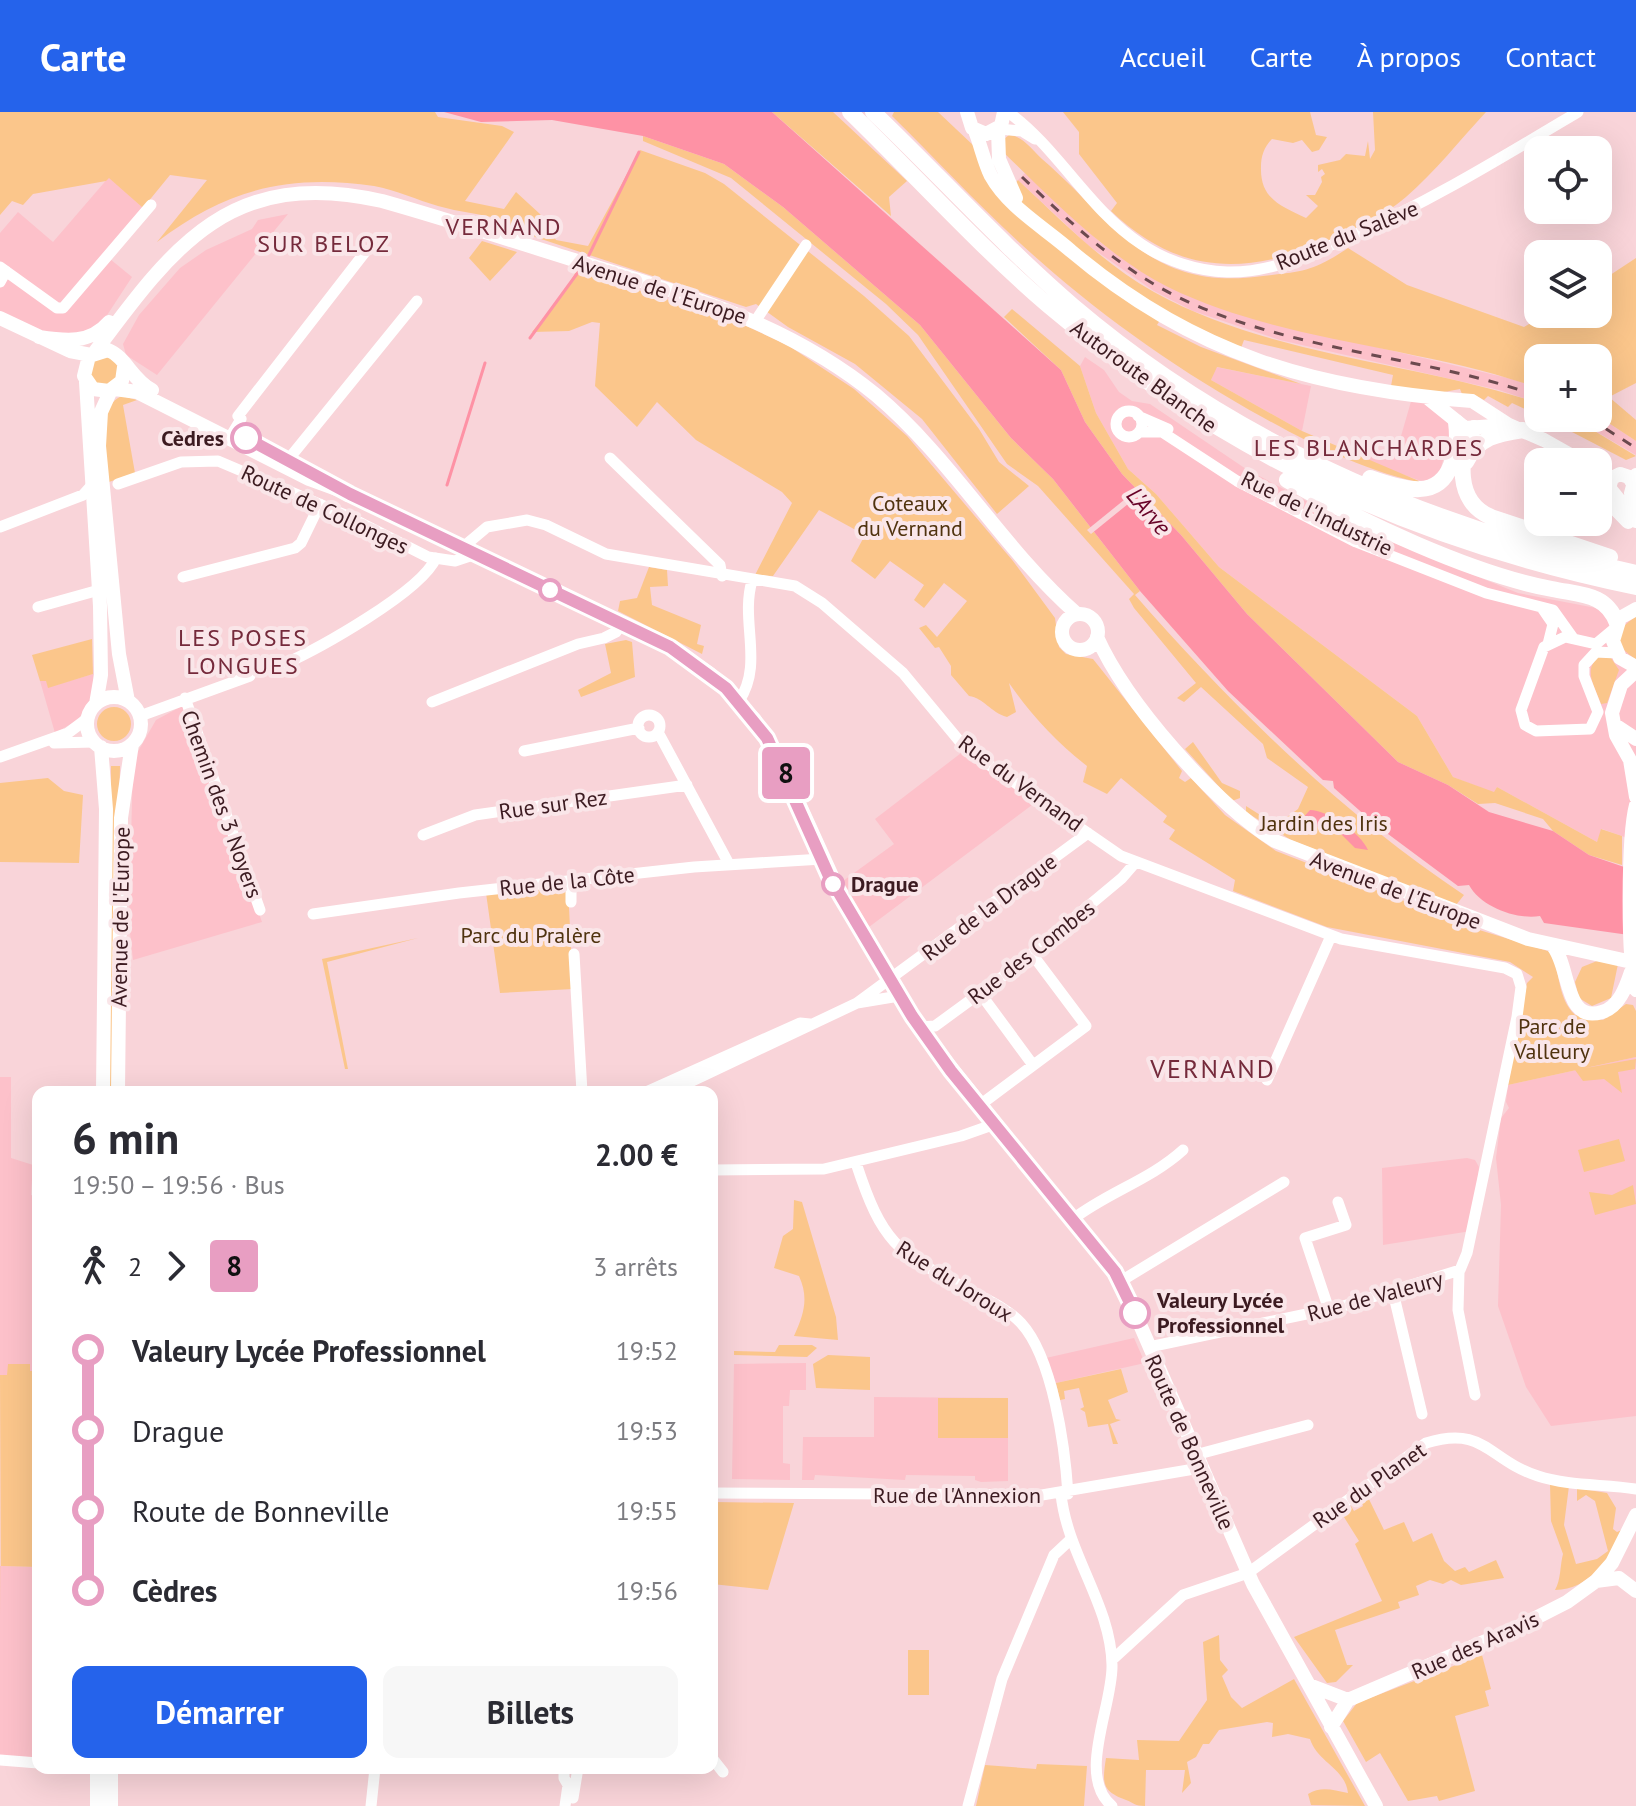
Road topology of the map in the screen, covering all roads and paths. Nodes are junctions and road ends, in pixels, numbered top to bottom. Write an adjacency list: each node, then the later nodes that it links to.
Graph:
1 (850, 112): 23 (highway, Autoroute Blanche)
2 (873, 112): 35 (highway, Autoroute Blanche)
3 (1006, 112): 6 (main road); 7 (street, Route du Salève)
4 (1578, 112): 7 (street, Route du Salève)
5 (966, 114): 6 (main road)
6 (989, 131): 7 (street, Route du Salève); 9 (main road); 9 (main road)
7 (1042, 144)
8 (151, 205): 13 (street)
9 (1025, 212): 25 (main road)
10 (806, 245): 17 (street)
11 (366, 251): 33 (street)
12 (163, 263): 15 (main road, Avenue de l'Europe); 17 (main road, Avenue de l'Europe); 19 (main road)
13 (2, 273)
14 (417, 301): 37 (street)
15 (127, 311): 20 (main road, Avenue de l'Europe); 21 (main road, Avenue de l'Europe)
16 (0, 318): 19 (main road)
17 (756, 320): 61 (main road, Avenue de l'Europe)
18 (0, 327): 22 (main road)
19 (39, 337): 20 (main road)
20 (92, 354): 21 (main road); 22 (main road)
21 (122, 362): 24 (main road); 33 (main road, Route de Bonneville)
22 (85, 379): 24 (main road); 41 (main road)
23 (1151, 386): 55 (highway, Autoroute Blanche); 63 (highway)
24 (113, 390): 33 (main road, Route de Bonneville); 76 (main road)
25 (1426, 398): 26 (main road); 29 (main road)
26 (1460, 403): 27 (main road); 29 (main road)
27 (1481, 408): 30 (main road); 31 (main road)
28 (1138, 416): 32 (street); 32 (street, Rue de l'Industrie); 57 (street, Rue de l'Industrie)
29 (1455, 420): 30 (main road); 35 (highway)
30 (1474, 427): 31 (main road); 39 (highway)
31 (1516, 428): 34 (main road); 39 (highway)
32 (1139, 432): 57 (street, Rue de l'Industrie)
33 (231, 435): 37 (main road, Route de Bonneville)
34 (1555, 448)
35 (1293, 452): 51 (highway, Autoroute Blanche)
36 (610, 458): 52 (street)
37 (286, 463): 49 (main road, Route de Bonneville)
38 (1636, 463): 42 (main road)
39 (1464, 467): 51 (highway)
40 (118, 484): 43 (street, Route de Collonges)
41 (92, 485): 44 (street); 48 (main road)
42 (1620, 485): 45 (main road); 47 (main road)
43 (320, 504): 50 (street, Route de Collonges); 53 (street)
44 (54, 507): 46 (street); 48 (street)
45 (1636, 520)
46 (0, 527)
47 (1636, 530)
48 (94, 537): 56 (main road)
49 (463, 548): 50 (street); 50 (street); 52 (street, Rue du Vernand); 62 (main road, Route de Bonneville)
50 (438, 558): 70 (street)
51 (1634, 567)
52 (722, 576): 54 (street, Rue du Vernand)
53 (183, 577)
54 (752, 581): 77 (street); 95 (street, Rue du Vernand)
55 (1636, 587)
56 (99, 590): 58 (street); 79 (main road)
57 (1504, 597): 59 (street, Rue de l'Industrie)
58 (38, 607)
59 (1542, 608): 65 (street, Rue de l'Industrie); 66 (street)
60 (1636, 609): 63 (main road)
61 (1070, 618): 64 (main road); 67 (main road)
62 (621, 624): 77 (main road, Route de Bonneville); 78 (street)
63 (1615, 626): 65 (street); 68 (main road)
64 (1097, 637): 67 (main road); 73 (main road, Avenue de l'Europe)
65 (1577, 641): 66 (street); 69 (street, Rue de l'Industrie)
66 (1548, 644): 69 (street, Rue de l'Industrie)
67 (1084, 649): 73 (main road, Avenue de l'Europe)
68 (1618, 655): 69 (street); 71 (main road); 74 (main road)
69 (1586, 660)
70 (282, 665)
71 (1636, 669): 74 (main road)
72 (250, 676): 75 (street)
73 (1119, 677): 105 (main road, Avenue de l'Europe)
74 (1621, 685): 82 (main road)
75 (185, 698): 80 (street); 102 (street, Chemin des 3 Noyers)
76 (128, 701): 79 (main road); 80 (main road)
77 (739, 701): 97 (main road, Route de Bonneville)
78 (432, 702)
79 (96, 704): 81 (main road)
80 (140, 716): 87 (main road)
81 (88, 718): 86 (main road); 88 (street)
82 (1613, 722): 85 (main road); 92 (main road)
83 (639, 728): 84 (street); 84 (street); 89 (street)
84 (658, 732): 91 (street)
85 (1636, 739)
86 (98, 744): 87 (main road); 88 (street); 121 (main road, Avenue de l'Europe)
87 (132, 744): 122 (main road, Avenue de l'Europe)
88 (26, 749): 90 (street)
89 (524, 751)
90 (0, 757)
91 (687, 785): 96 (street, Rue sur Rez); 99 (street)
92 (1636, 797)
93 (1636, 805): 94 (main road)
94 (1634, 823): 109 (main road)
95 (1088, 833): 98 (street, Rue du Vernand); 111 (street, Rue de la Drague)
96 (423, 835)
97 (822, 859): 99 (street, Rue de la Côte); 111 (main road, Route de Bonneville)
98 (1135, 863): 104 (street, Rue du Vernand); 108 (street, Rue des Combes)
99 (729, 864): 100 (street, Rue de la Côte)
100 (571, 881): 101 (street); 103 (street, Rue de la Côte)
101 (571, 902)
102 (260, 910)
103 (313, 914)
104 (1331, 936): 113 (street, Rue du Vernand); 120 (street)
105 (1552, 945): 106 (main road, Avenue de l'Europe); 110 (main road)
106 (1596, 953): 109 (main road, Avenue de l'Europe); 110 (main road)
107 (574, 954): 123 (street)
108 (1032, 954): 114 (street, Rue des Combes); 119 (street)
109 (1633, 956): 110 (main road); 112 (main road)
110 (1568, 979)
111 (888, 980): 115 (main road, Route de Bonneville); 116 (street, Rue de la Drague)
112 (1636, 990)
113 (1520, 991): 134 (street, Rue de Valeury)
114 (980, 993): 118 (street, Rue des Combes); 119 (street)
115 (899, 996): 116 (street); 118 (main road, Route de Bonneville)
116 (857, 1003): 117 (street)
117 (810, 1024): 124 (street); 125 (street)
118 (919, 1027): 126 (main road, Route de Bonneville)
119 (1033, 1065): 126 (street)
120 (1267, 1080)
121 (103, 1086)
122 (118, 1086)
123 (582, 1086)
124 (659, 1086)
125 (682, 1086)
126 (980, 1105): 127 (main road, Route de Bonneville)
127 (995, 1124): 129 (street); 133 (main road, Route de Bonneville)
128 (1183, 1150): 133 (street)
129 (856, 1163): 130 (street); 145 (street, Rue du Joroux)
130 (718, 1170)
131 (1284, 1182): 135 (street)
132 (1338, 1202): 137 (street)
133 (1073, 1219): 135 (main road, Route de Bonneville)
134 (1459, 1272): 136 (street, Rue de Valeury); 139 (street)
135 (1121, 1281): 138 (main road, Route de Bonneville)
136 (1393, 1292): 137 (street, Rue de Valeury); 140 (street)
137 (1329, 1310): 138 (street, Rue de Valeury)
138 (1149, 1347): 142 (main road, Route de Bonneville)
139 (1475, 1395)
140 (1422, 1414)
141 (1308, 1425): 142 (street, Rue de l'Annexion)
142 (1198, 1462): 145 (street, Rue de l'Annexion); 148 (main road, Route de Bonneville)
143 (1636, 1489): 148 (street, Rue du Planet)
144 (718, 1493): 145 (street, Rue de l'Annexion)
145 (1064, 1494): 147 (street, Rue du Joroux)
146 (1636, 1515): 149 (main road, Rue des Aravis)
147 (1070, 1540): 151 (street, Rue du Joroux); 170 (street)
148 (1253, 1568): 151 (street, Rue du Planet); 152 (main road, Route de Bonneville)
149 (1596, 1581): 150 (main road); 153 (main road, Rue des Aravis)
150 (1636, 1591)
151 (1112, 1660): 171 (street)
152 (1309, 1685): 153 (main road); 154 (main road, Route de Bonneville)
153 (1348, 1700): 154 (main road)
154 (1331, 1727): 164 (main road, Route de Bonneville)
155 (0, 1760): 156 (street)
156 (32, 1763)
157 (718, 1766): 158 (street)
158 (723, 1772)
159 (97, 1774): 165 (main road)
160 (111, 1774): 166 (main road)
161 (374, 1774): 167 (street)
162 (564, 1774): 168 (street)
163 (577, 1774): 169 (street)
164 (1375, 1805)
165 (97, 1806)
166 (111, 1806)
167 (371, 1806)
168 (565, 1806)
169 (571, 1806)
170 (968, 1806)
171 (1112, 1806)

